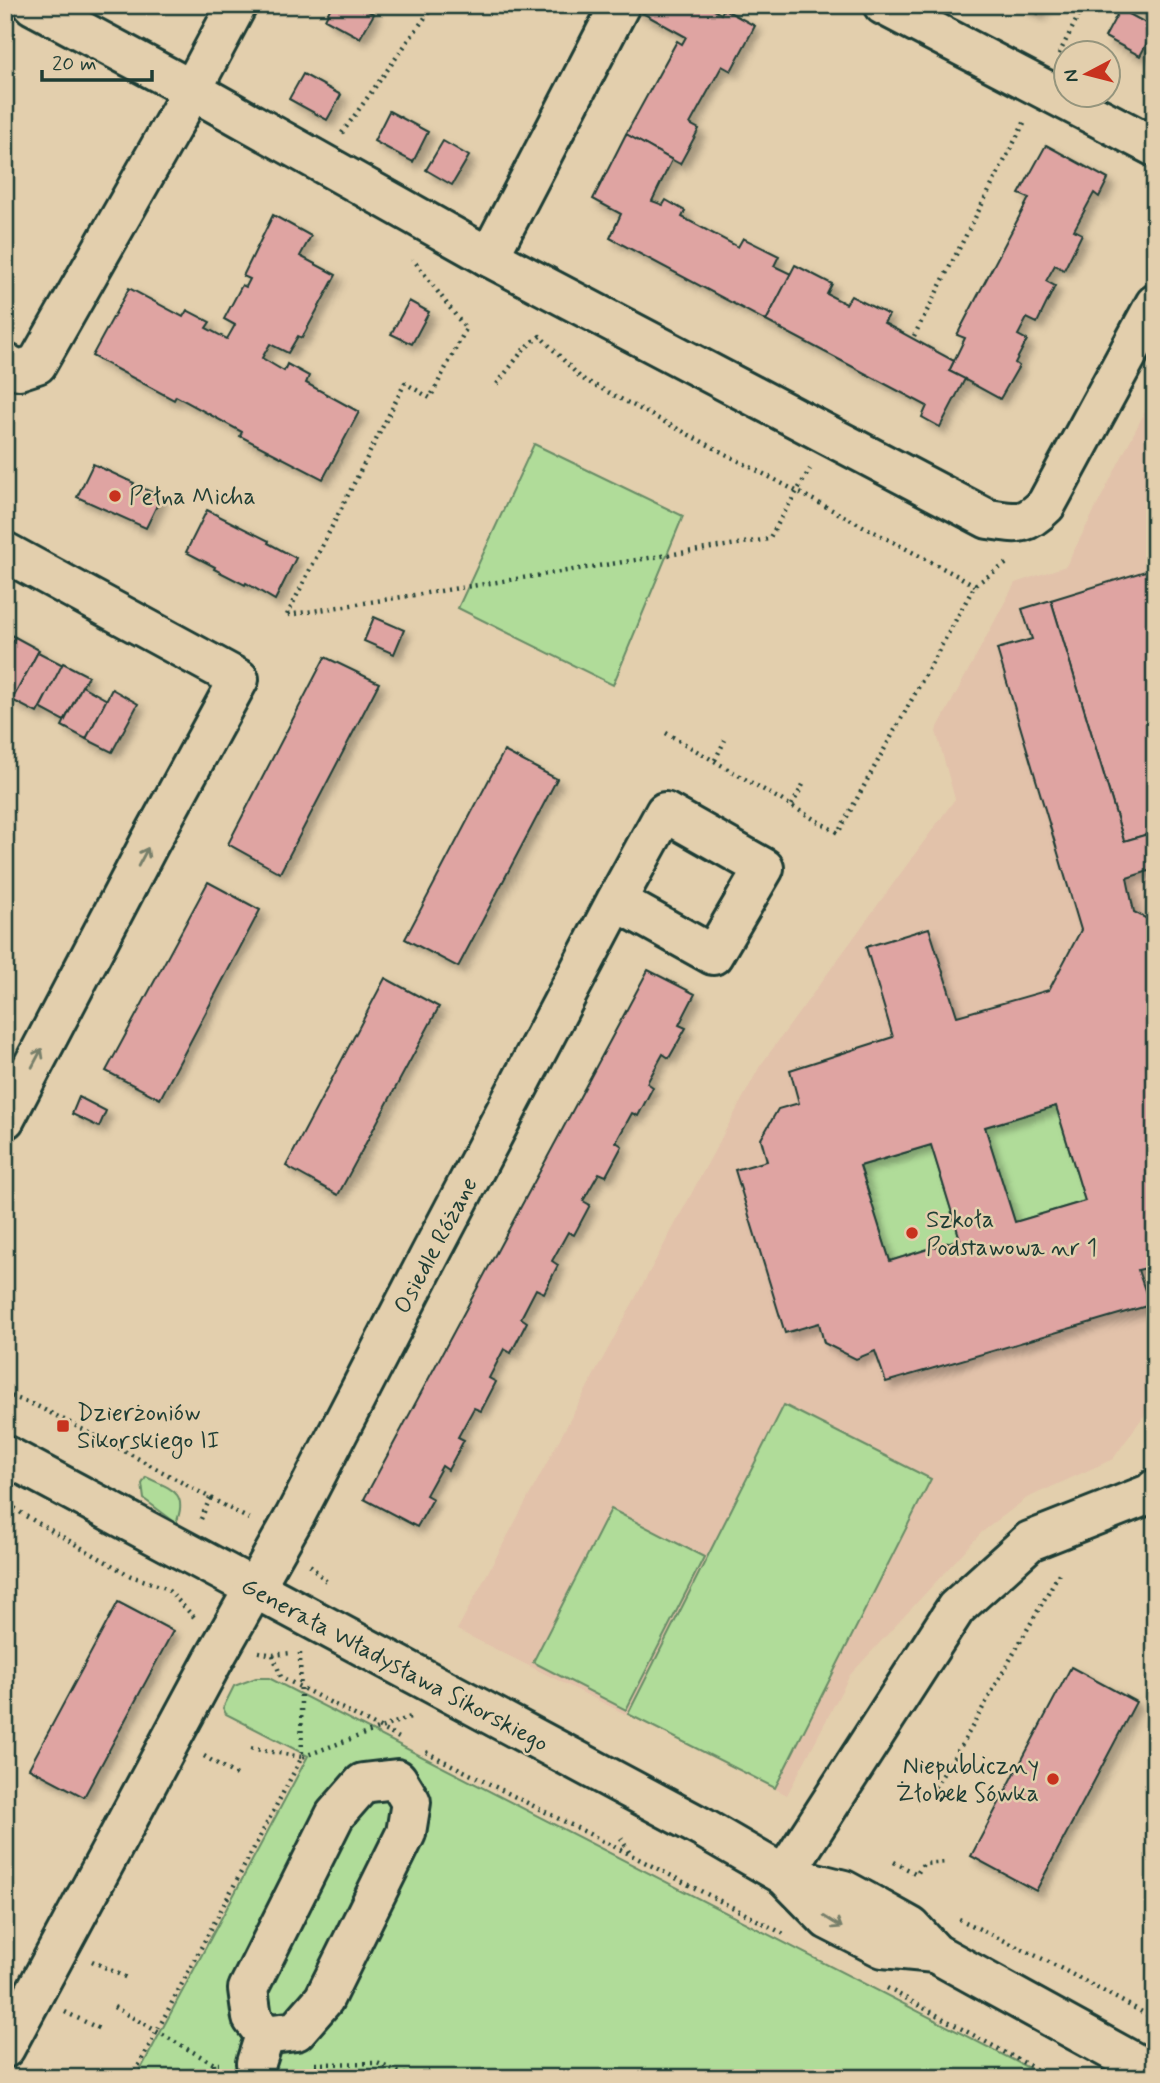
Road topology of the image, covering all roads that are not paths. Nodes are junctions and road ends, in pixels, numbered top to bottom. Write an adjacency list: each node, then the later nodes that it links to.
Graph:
1 (33, 5): 5 (street)
2 (237, 5): 5 (street)
3 (620, 5): 7 (street)
4 (883, 5): 6 (street)
5 (192, 90): 7 (street); 9 (street)
6 (1155, 147)
7 (489, 257): 8 (street)
8 (1155, 304)
9 (5, 363)
10 (5, 552): 12 (street, one-way to 10)
11 (616, 901): 15 (street, Osiedle Różane)
12 (5, 1119)
13 (5, 1455): 15 (street, Generała Władysława Sikorskiego)
14 (1155, 1489): 16 (street)
15 (254, 1588): 16 (street, Generała Władysława Sikorskiego); 17 (street, Osiedle Różane)
16 (784, 1875): 19 (street, Generała Władysława Sikorskiego)
17 (5, 2048)
18 (260, 2049): 18 (street)
19 (1155, 2074)

